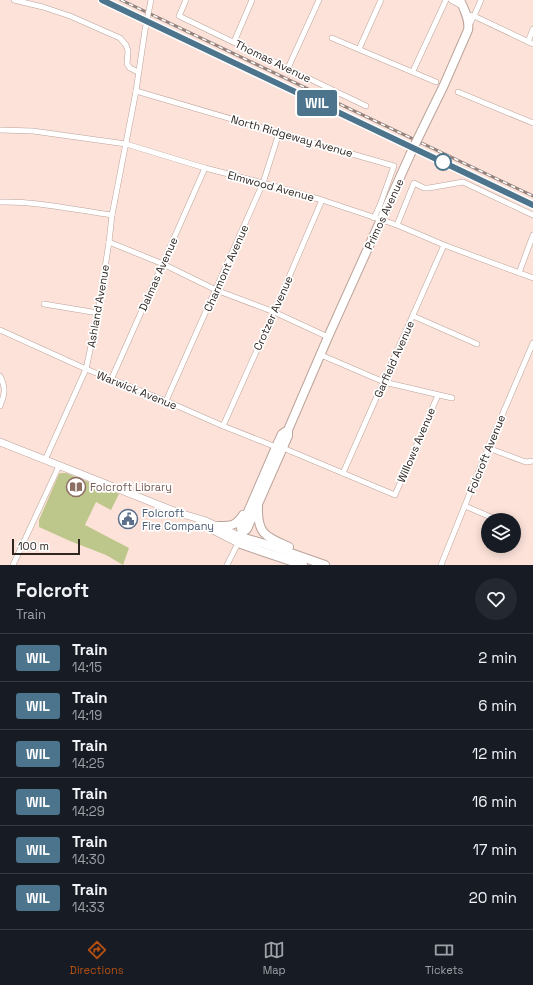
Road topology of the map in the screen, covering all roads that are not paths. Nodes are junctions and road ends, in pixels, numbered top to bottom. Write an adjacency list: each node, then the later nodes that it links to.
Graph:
1 (14, 0): 19 (street)
2 (151, 0): 19 (street, Ashland Avenue, bridge)
3 (186, 0): 14 (street, Thomas Avenue)
4 (252, 0): 14 (street)
5 (319, 0): 17 (street)
6 (381, 0): 16 (street)
7 (446, 0): 18 (street)
8 (451, 0): 10 (street)
9 (481, 0): 11 (street)
10 (461, 3): 11 (main road)
11 (470, 15): 15 (street); 34 (main road, Primos Avenue, bridge)
12 (533, 29): 15 (street)
13 (332, 38): 16 (street)
14 (234, 42): 17 (street, Thomas Avenue)
15 (530, 43)
16 (359, 49): 18 (street)
17 (288, 68): 23 (street, Thomas Avenue)
18 (413, 71): 20 (street)
19 (138, 72): 21 (street, Ashland Avenue)
20 (436, 82)
21 (136, 91): 26 (street, North Ridgeway Avenue); 27 (street, Ashland Avenue)
22 (458, 92): 24 (street)
23 (366, 106)
24 (533, 123)
25 (0, 130): 27 (street, Elmwood Avenue)
26 (279, 133): 29 (street, Charmont Avenue); 34 (street, North Ridgeway Avenue)
27 (126, 144): 28 (street, Elmwood Avenue); 32 (street, Ashland Avenue)
28 (205, 168): 29 (street, Elmwood Avenue); 39 (street, Dalmas Avenue)
29 (263, 183): 30 (street, Elmwood Avenue); 42 (street, Charmont Avenue)
30 (322, 200): 34 (street, Elmwood Avenue); 44 (street, Crotzer Avenue)
31 (0, 202): 32 (street)
32 (112, 215): 37 (street, Ashland Avenue)
33 (533, 215): 35 (street)
34 (378, 219): 35 (street, Elmwood Avenue); 48 (main road, Primos Avenue)
35 (397, 225): 38 (street, Elmwood Avenue)
36 (533, 235): 40 (street)
37 (109, 242): 39 (street); 45 (street, Ashland Avenue)
38 (444, 245): 40 (street, Elmwood Avenue); 46 (street, Garfield Avenue)
39 (163, 264): 42 (street); 54 (street, Dalmas Avenue)
40 (520, 273): 41 (street, Elmwood Avenue)
41 (533, 278)
42 (216, 290): 44 (street); 58 (street, Charmont Avenue)
43 (44, 304): 45 (street)
44 (274, 312): 48 (street); 60 (street, Crotzer Avenue)
45 (98, 313): 52 (street, Ashland Avenue)
46 (413, 316): 49 (street); 55 (street, Garfield Avenue)
47 (0, 330): 52 (street, Warwick Avenue)
48 (328, 337): 51 (main road, Primos Avenue)
49 (477, 344)
50 (533, 345): 63 (street, Folcroft Avenue)
51 (321, 355): 55 (street); 62 (main road, Primos Avenue)
52 (86, 369): 54 (street, Warwick Avenue); 64 (street, Ashland Avenue)
53 (0, 376): 59 (street)
54 (111, 380): 58 (street, Warwick Avenue)
55 (384, 382): 56 (street); 67 (street, Garfield Avenue)
56 (438, 395): 57 (street); 68 (street, Willows Avenue)
57 (452, 398)
58 (166, 401): 60 (street, Warwick Avenue)
59 (0, 406)
60 (223, 426): 62 (street, Warwick Avenue)
61 (0, 442): 64 (street)
62 (279, 447): 67 (street, Warwick Avenue); 69 (main road, Primos Avenue)
63 (488, 448): 65 (street); 70 (street, Folcroft Avenue)
64 (45, 460): 66 (street)
65 (533, 461)
66 (59, 466): 72 (street); 76 (street)
67 (343, 473): 68 (street, Warwick Avenue)
68 (395, 495)
69 (255, 502): 73 (main road); 74 (main road, Primos Avenue); 75 (main road)
70 (465, 506): 71 (street); 80 (street, Folcroft Avenue)
71 (481, 513)
72 (188, 516): 73 (street); 74 (street)
73 (219, 526): 74 (street)
74 (240, 538): 75 (main road); 77 (street, Primos Avenue); 78 (main road)
75 (312, 561): 79 (main road)
76 (14, 565)
77 (227, 565)
78 (303, 565)
79 (325, 565)
80 (440, 565)

